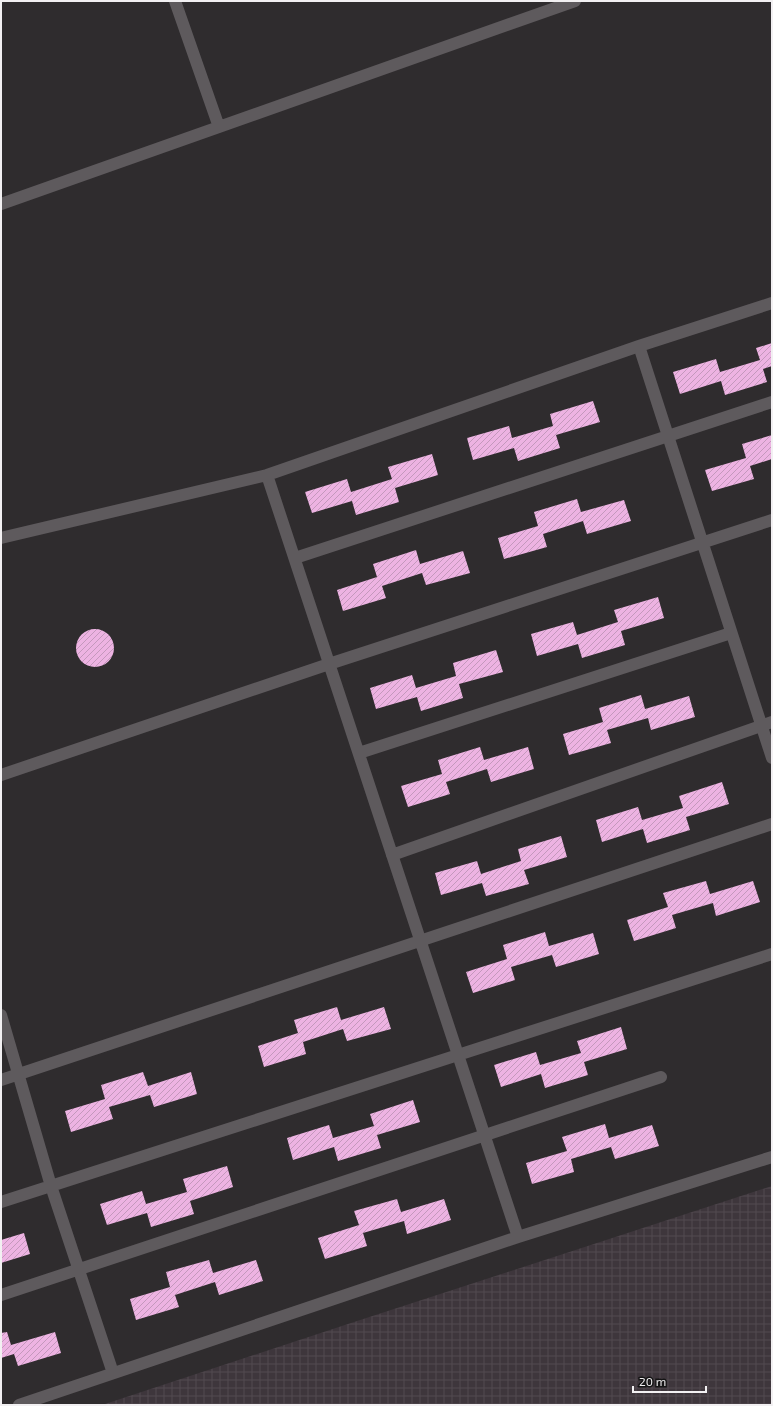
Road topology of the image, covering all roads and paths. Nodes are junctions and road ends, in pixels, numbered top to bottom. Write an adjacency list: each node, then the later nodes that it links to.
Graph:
1 (175, 1): 3 (street)
2 (575, 1): 3 (street)
3 (219, 127): 4 (street)
4 (1, 204)
5 (772, 303): 6 (street)
6 (639, 346): 8 (street); 9 (street)
7 (772, 402): 8 (street)
8 (668, 436): 12 (street); 13 (street)
9 (267, 475): 11 (street); 13 (street)
10 (772, 520): 12 (street)
11 (1, 538)
12 (702, 544): 14 (street); 15 (street)
13 (295, 558): 15 (street)
14 (732, 633): 16 (street); 17 (street)
15 (330, 664): 17 (street); 19 (street)
16 (767, 724): 18 (street); 21 (street)
17 (359, 753): 21 (street)
18 (772, 758)
19 (1, 775)
20 (772, 824): 22 (street)
21 (392, 855): 22 (street)
22 (420, 941): 25 (street); 26 (street)
23 (772, 954): 25 (street)
24 (1, 1015): 26 (street)
25 (458, 1055): 29 (street); 31 (street)
26 (18, 1075): 28 (street); 31 (street)
27 (660, 1077): 29 (street)
28 (1, 1080)
29 (484, 1135): 33 (street); 34 (street)
30 (772, 1157): 33 (street)
31 (51, 1186): 32 (street); 34 (street)
32 (1, 1202)
33 (518, 1237): 36 (street)
34 (79, 1269): 35 (street); 36 (street)
35 (1, 1295)
36 (113, 1373): 37 (street)
37 (19, 1405)

